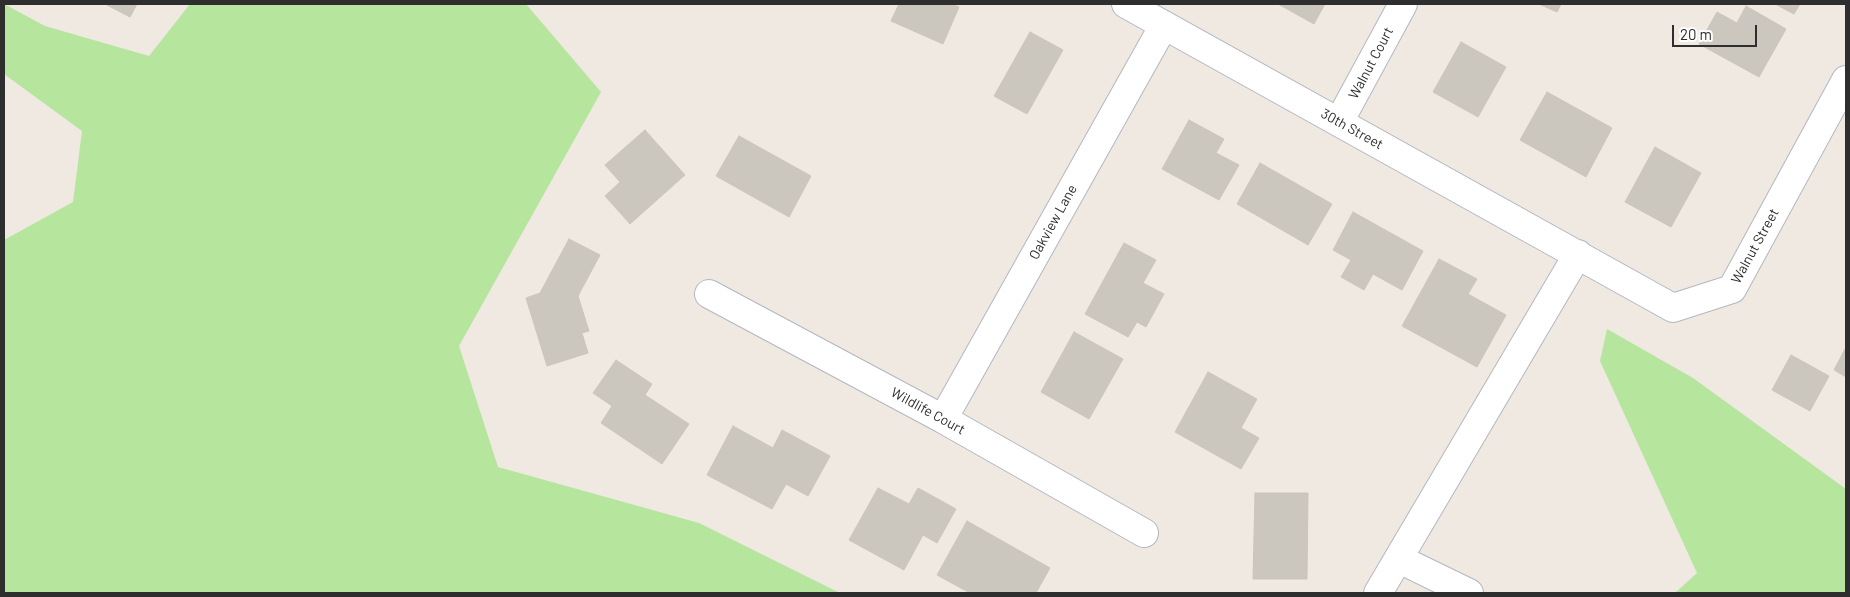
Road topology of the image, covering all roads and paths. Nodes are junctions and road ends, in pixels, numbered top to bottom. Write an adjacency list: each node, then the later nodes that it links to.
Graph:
1 (1126, 4): 3 (street, 30th Street)
2 (1402, 4): 5 (street, Walnut Court)
3 (1164, 25): 5 (street, 30th Street); 8 (street, Oakview Lane)
4 (1846, 80): 6 (street, Walnut Street)
5 (1339, 122): 6 (street, 30th Street)
6 (1578, 254): 10 (street)
7 (709, 294): 8 (street, Wildlife Court)
8 (943, 419): 9 (street, Wildlife Court)
9 (1144, 533)
10 (1398, 559): 11 (street); 12 (street)
11 (1378, 593)
12 (1469, 593)

